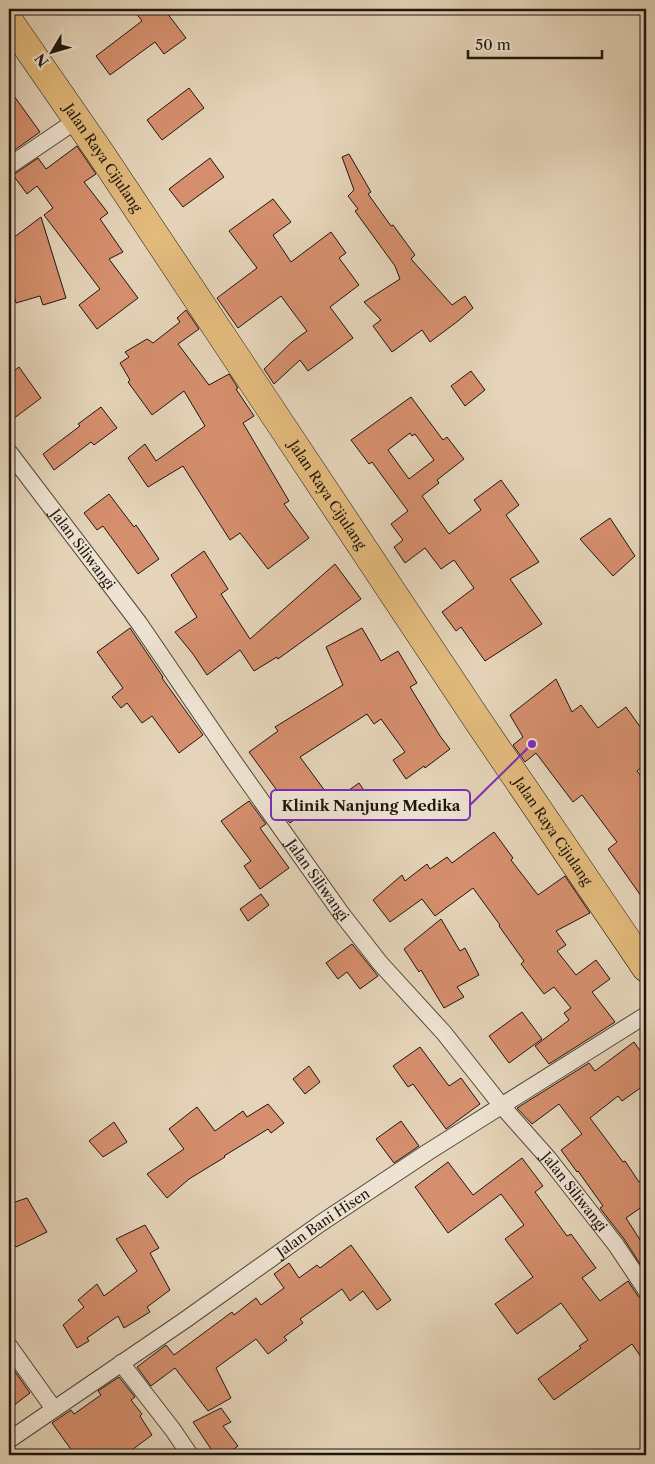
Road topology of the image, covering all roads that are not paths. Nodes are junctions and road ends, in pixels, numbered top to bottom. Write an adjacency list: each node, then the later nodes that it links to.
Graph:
1 (9, 22): 2 (highway, Jalan Raya Cijulang)
2 (77, 120): 3 (street); 5 (highway, Jalan Raya Cijulang)
3 (9, 166)
4 (9, 452): 7 (street, Jalan Siliwangi)
5 (646, 968)
6 (646, 1015): 7 (street, Jalan Bani Hisen)
7 (501, 1105): 8 (street, Jalan Siliwangi); 10 (street, Jalan Bani Hisen)
8 (646, 1290)
9 (9, 1346): 11 (street)
10 (121, 1363): 11 (street, Jalan Bani Hisen); 13 (street)
11 (54, 1409): 12 (street, Jalan Bani Hisen)
12 (9, 1440)
13 (190, 1455)

